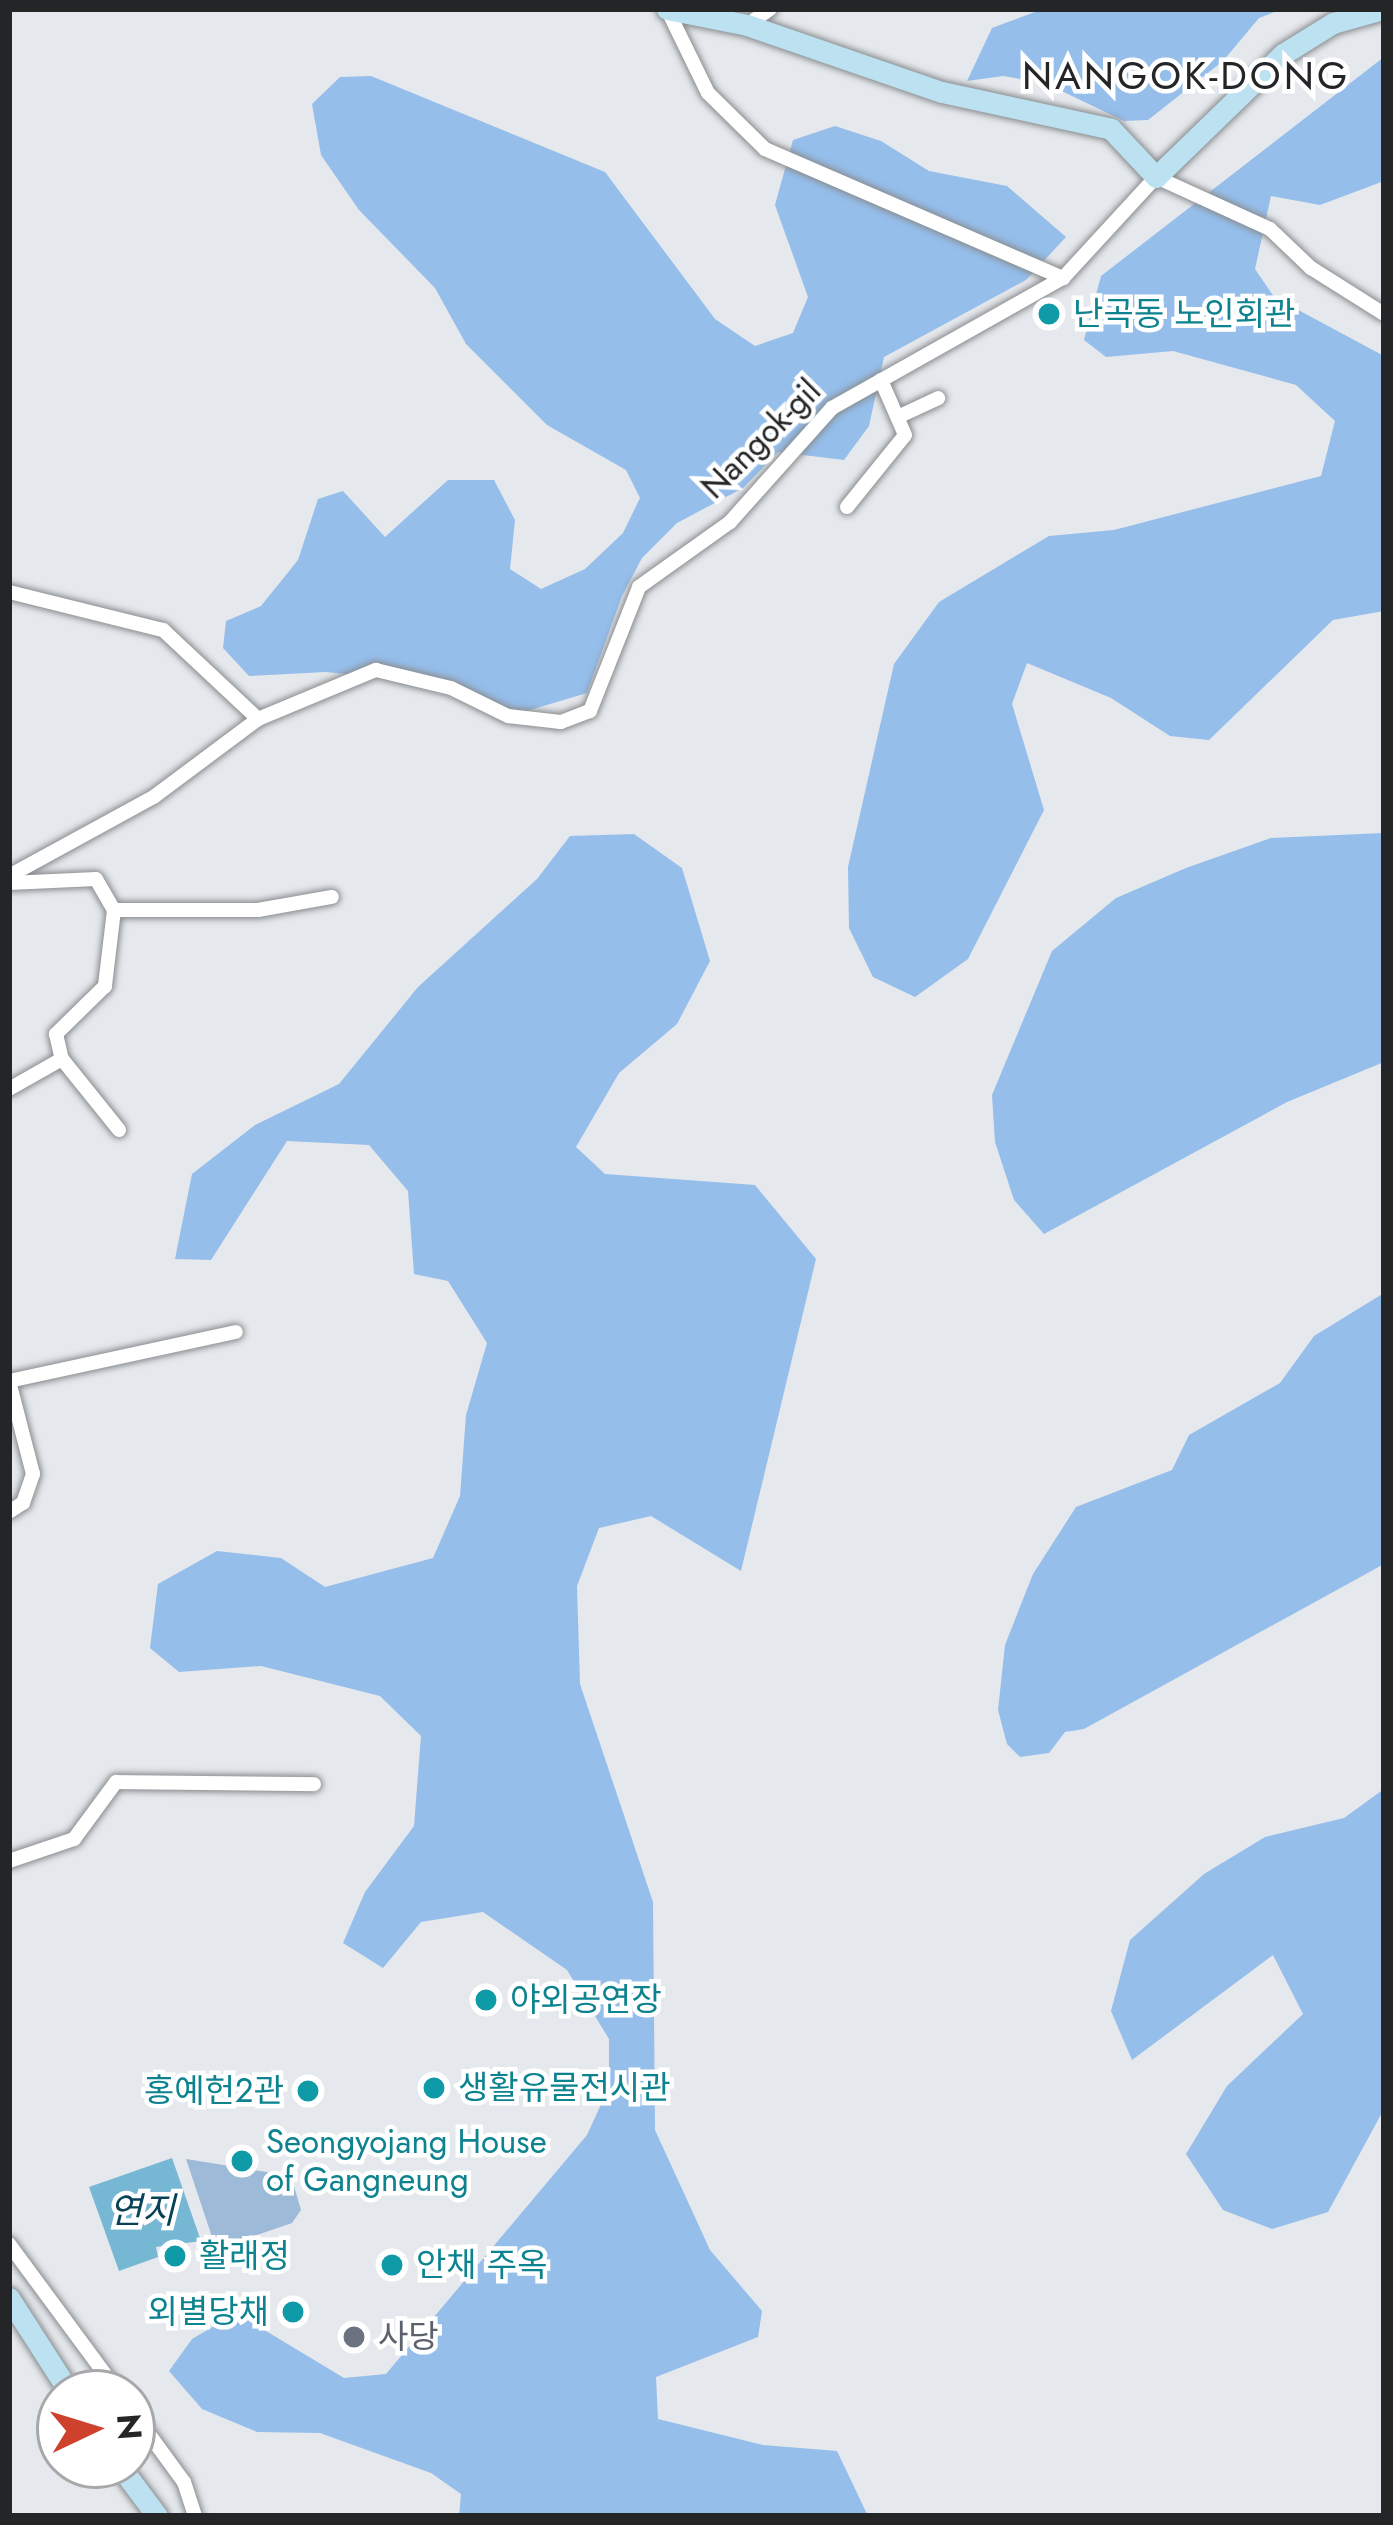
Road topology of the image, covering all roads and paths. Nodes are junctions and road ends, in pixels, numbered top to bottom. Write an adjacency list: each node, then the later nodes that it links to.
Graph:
1 (667, 9): 4 (street); 6 (street)
2 (770, 9): 4 (street)
3 (1382, 9): 5 (street, Nangok-gil)
4 (747, 26): 5 (street)
5 (1156, 177): 6 (street, Nangok-gil); 7 (street)
6 (1063, 278): 8 (street, Nangok-gil)
7 (1384, 314)
8 (881, 380): 10 (street); 13 (street, Nangok-gil)
9 (938, 398): 10 (street)
10 (902, 415): 11 (street)
11 (847, 507)
12 (9, 592): 13 (street)
13 (258, 719): 14 (street, Nangok-gil)
14 (9, 880): 16 (street)
15 (332, 897): 16 (street)
16 (114, 910): 17 (street)
17 (62, 1059): 18 (street); 19 (street)
18 (9, 1089)
19 (119, 1130)
20 (236, 1332): 21 (street)
21 (9, 1381): 22 (street)
22 (9, 1512)
23 (314, 1784): 24 (street)
24 (9, 1861)
25 (9, 2244): 28 (street)
26 (9, 2298): 27 (street)
27 (55, 2369)
28 (101, 2369)
29 (156, 2444): 32 (street)
30 (137, 2489): 31 (street)
31 (157, 2516)
32 (195, 2516)

